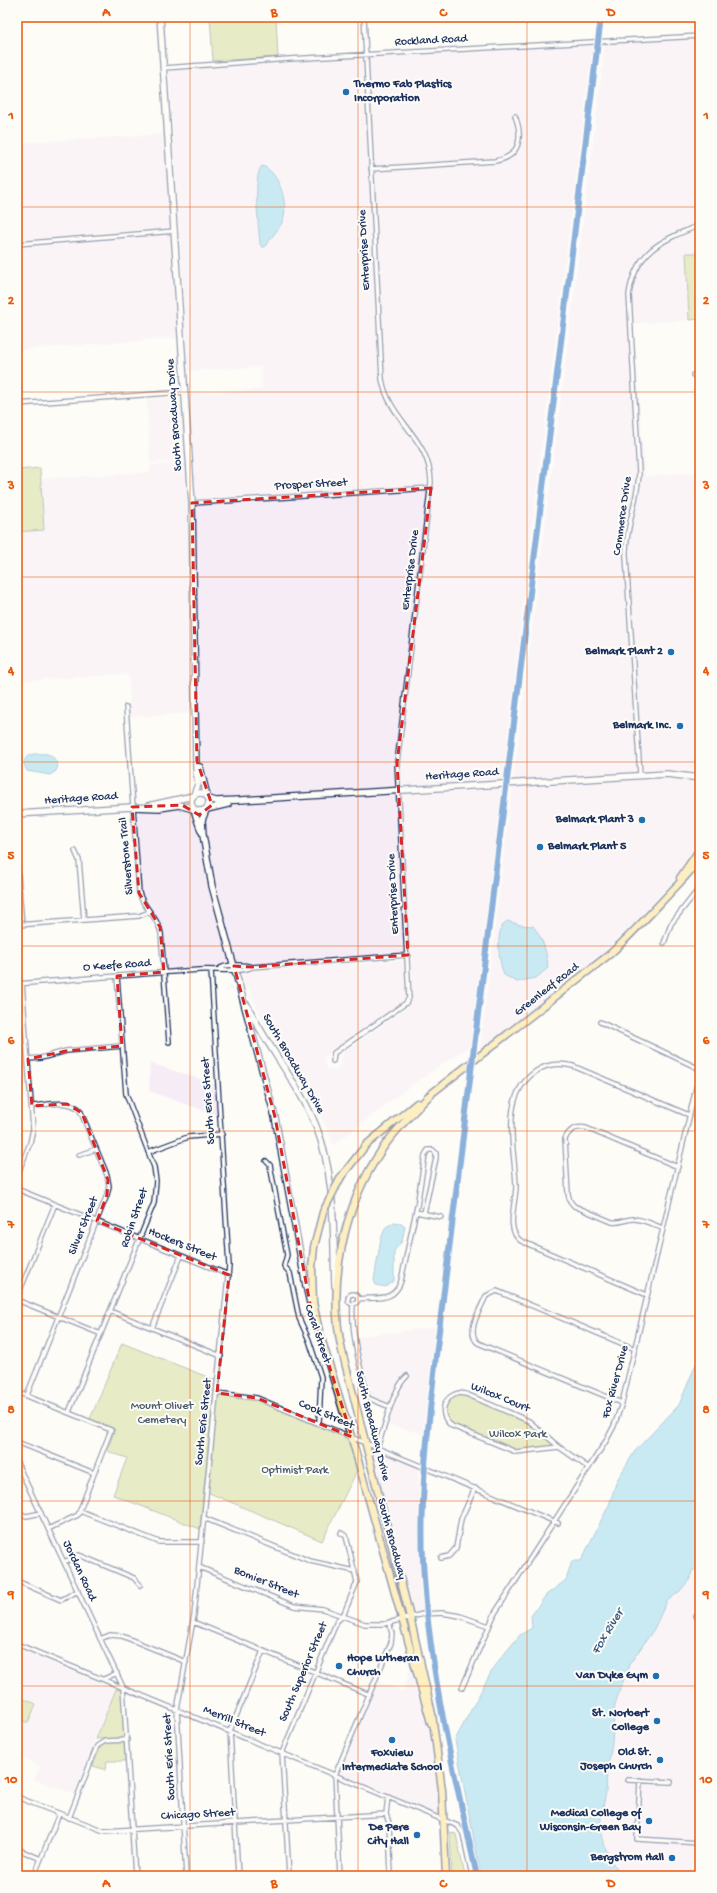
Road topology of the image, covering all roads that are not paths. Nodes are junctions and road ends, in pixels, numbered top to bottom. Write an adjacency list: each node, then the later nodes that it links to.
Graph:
1 (160, 17): 5 (main road, South Broadway Drive)
2 (364, 17): 4 (street, Enterprise Drive)
3 (700, 36): 4 (street, Rockland Road)
4 (366, 55): 5 (street, Rockland Road); 7 (street, Enterprise Drive)
5 (164, 68): 9 (main road, South Broadway Drive)
6 (515, 116): 7 (street)
7 (371, 168): 15 (street, Enterprise Drive)
8 (700, 225): 19 (street, Commerce Drive)
9 (175, 231): 10 (street); 13 (main road, South Broadway Drive)
10 (17, 244)
11 (693, 375): 12 (street)
12 (700, 376)
13 (184, 392): 14 (street); 16 (main road, South Broadway Drive)
14 (17, 404)
15 (431, 488): 16 (street, Prosper Street); 23 (street, Enterprise Drive)
16 (192, 503): 18 (main road, South Broadway Drive)
17 (126, 707): 28 (street, Silverstone Trail)
18 (197, 761): 24 (main road, South Broadway Drive); 25 (main road, South Broadway Drive)
19 (640, 775): 20 (main road, Heritage Road); 23 (main road, Heritage Road)
20 (686, 775): 21 (main road, Heritage Road); 22 (main road, Heritage Road)
21 (700, 778)
22 (700, 781)
23 (398, 790): 26 (main road, Heritage Road); 44 (street, Enterprise Drive)
24 (194, 795): 25 (main road); 27 (main road, Heritage Road); 29 (main road)
25 (208, 798): 26 (main road, Heritage Road); 30 (main road)
26 (240, 800): 30 (main road, Heritage Road)
27 (146, 806): 28 (main road, Heritage Road); 29 (main road, Heritage Road)
28 (132, 807): 31 (main road, Heritage Road); 39 (street, Silverstone Trail)
29 (193, 809): 30 (main road); 32 (main road, South Broadway Drive)
30 (206, 810): 32 (main road, South Broadway Drive)
31 (17, 814)
32 (203, 835): 45 (main road, South Broadway Drive)
33 (700, 849): 38 (main road, Greenleaf Road)
34 (75, 851): 40 (street)
35 (700, 858): 38 (main road, Greenleaf Road)
36 (17, 863): 42 (street)
37 (700, 887): 43 (street)
38 (670, 893): 58 (main road, Greenleaf Road)
39 (150, 912): 40 (street); 47 (street, Silverstone Trail)
40 (84, 920): 42 (street)
41 (17, 925): 42 (street)
42 (22, 925)
43 (664, 943)
44 (408, 955): 45 (street, O Keefe Road); 56 (street, Enterprise Drive)
45 (235, 968): 46 (street, O Keefe Road); 51 (main road, South Broadway Drive)
46 (211, 970): 47 (street, O Keefe Road); 61 (street, South Erie Street)
47 (164, 972): 48 (street, O Keefe Road); 53 (street, Silverstone Trail)
48 (117, 976): 49 (street, O Keefe Road); 54 (street, Robin Street)
49 (22, 983): 50 (street, O Keefe Road); 55 (street)
50 (17, 984)
51 (243, 995): 82 (main road, South Broadway Drive); 86 (main road, South Broadway Drive)
52 (600, 1022): 57 (street)
53 (169, 1042)
54 (122, 1046): 55 (street); 63 (street, Robin Street)
55 (28, 1059): 59 (street)
56 (333, 1061)
57 (700, 1070): 60 (street, Fox River Drive)
58 (429, 1096): 82 (main road); 86 (main road, South Broadway, bridge)
59 (32, 1106): 62 (street, Silver Street); 67 (street)
60 (690, 1115): 66 (street, Fox River Drive); 78 (street)
61 (222, 1134): 63 (street); 77 (street, South Erie Street)
62 (96, 1148): 64 (street); 73 (street, Silver Street)
63 (148, 1152): 75 (street, Robin Street)
64 (79, 1155)
65 (266, 1161): 97 (street, Coral Street)
66 (678, 1166): 74 (street, Fox River Drive); 74 (street)
67 (17, 1176)
68 (17, 1188): 69 (street, Hockers Street)
69 (55, 1204): 73 (street, Hockers Street); 79 (street)
70 (416, 1212): 71 (street); 71 (street); 80 (street)
71 (424, 1213): 72 (street)
72 (441, 1217)
73 (97, 1221): 75 (street, Hockers Street); 84 (street, Silver Street)
74 (662, 1228): 78 (street, Fox River Drive)
75 (139, 1239): 76 (street, Hockers Street); 83 (street, Robin Street)
76 (181, 1256): 77 (street, Hockers Street); 85 (street)
77 (228, 1275): 89 (street, South Erie Street)
78 (647, 1295): 88 (street, Fox River Drive)
79 (17, 1299): 84 (street)
80 (358, 1299): 81 (street); 81 (street)
81 (352, 1304): 95 (street)
82 (336, 1306): 100 (main road, South Broadway Drive)
83 (110, 1311): 85 (street); 87 (street, Robin Street)
84 (58, 1317): 87 (street); 93 (street, Silver Street)
85 (152, 1328): 89 (street)
86 (319, 1332): 98 (main road, South Broadway)
87 (101, 1334): 96 (street, Robin Street)
88 (635, 1349): 94 (street, Fox River Drive); 94 (street)
89 (221, 1356): 92 (street, South Erie Street)
90 (407, 1376): 95 (street)
91 (17, 1392): 93 (street)
92 (217, 1393): 97 (street, Cook Street); 110 (street, South Erie Street)
93 (27, 1396): 96 (street)
94 (622, 1403): 104 (street, Fox River Drive)
95 (390, 1407): 101 (street)
96 (69, 1412): 105 (street)
97 (319, 1423): 98 (street, Cook Street)
98 (352, 1437): 100 (street, Cook Street); 125 (main road, South Broadway)
99 (17, 1442): 105 (street)
100 (365, 1442): 101 (street, Cook Street); 124 (main road, South Broadway Drive)
101 (377, 1448): 106 (street, Cook Street)
102 (559, 1448): 102 (street, Wilcox Court); 104 (street, Wilcox Court)
103 (17, 1463): 108 (street, Jordan Road)
104 (589, 1468): 111 (street, Fox River Drive)
105 (94, 1473): 107 (street)
106 (474, 1488): 111 (street, Cook Street); 116 (street)
107 (80, 1511): 113 (street); 115 (street)
108 (41, 1513): 109 (street); 113 (street, Jordan Road)
109 (17, 1514)
110 (204, 1518): 115 (street, South Erie Street); 119 (street)
111 (554, 1521): 112 (street, Cook Street); 128 (street, Fox River Drive)
112 (558, 1523)
113 (48, 1529): 117 (street, Jordan Road)
114 (341, 1532): 119 (street, South Superior Street)
115 (202, 1542): 118 (street, South Erie Street)
116 (441, 1558)
117 (64, 1562): 121 (street); 122 (street, Jordan Road)
118 (199, 1567): 123 (street, Bomier Street); 126 (street, South Erie Street)
119 (355, 1571): 123 (street, South Superior Street)
120 (17, 1581): 122 (street)
121 (140, 1585)
122 (78, 1592): 129 (street, Jordan Road)
123 (343, 1616): 127 (street, Bomier Street); 133 (street, South Superior Street)
124 (410, 1618): 125 (street, Bomier Street); 128 (street, Bomier Street); 140 (main road, South Broadway Drive)
125 (402, 1620): 127 (street, Bomier Street); 140 (main road, South Broadway)
126 (193, 1622): 131 (street); 132 (street, South Erie Street)
127 (389, 1622): 138 (street)
128 (489, 1626): 137 (street, Fox River Drive)
129 (100, 1639): 132 (street); 134 (street, Jordan Road)
130 (17, 1644): 135 (street, Merrill Street)
131 (263, 1650): 133 (street); 141 (street)
132 (186, 1662): 139 (street, South Erie Street)
133 (316, 1672): 138 (street); 143 (street, South Superior Street)
134 (117, 1673): 135 (street); 136 (street, Jordan Road)
135 (104, 1679): 136 (street, Merrill Street)
136 (123, 1687): 139 (street, Merrill Street); 142 (street, Jordan Road)
137 (462, 1688)
138 (368, 1694): 144 (street)
139 (177, 1710): 141 (street, Merrill Street); 157 (street, South Erie Street)
140 (434, 1730): 155 (main road, South Broadway Drive)
141 (230, 1731): 143 (street, Merrill Street); 156 (street)
142 (127, 1740): 153 (street); 158 (street, Jordan Road)
143 (282, 1753): 144 (street, Merrill Street); 154 (street, South Superior Street)
144 (335, 1775): 149 (street, Merrill Street); 152 (street)
145 (628, 1780): 146 (street)
146 (640, 1780): 147 (street); 159 (street)
147 (671, 1782)
148 (17, 1797): 150 (street, Chicago Street)
149 (388, 1797): 151 (street); 155 (street, Merrill Street)
150 (59, 1814): 153 (street, Chicago Street); 161 (street)
151 (386, 1814): 152 (street, Chicago Street); 168 (street)
152 (337, 1817): 154 (street, Chicago Street); 167 (street)
153 (69, 1818): 158 (street, Chicago Street)
154 (286, 1820): 156 (street, Chicago Street); 166 (street, South Superior Street)
155 (444, 1820): 169 (main road, South Broadway Drive); 170 (street, Merrill Street)
156 (234, 1823): 157 (street, Chicago Street); 165 (street)
157 (183, 1826): 158 (street, Chicago Street); 164 (street, South Erie Street)
158 (132, 1829): 163 (street, Jordan Road)
159 (700, 1843)
160 (17, 1849): 161 (street)
161 (41, 1859): 162 (street)
162 (34, 1876)
163 (135, 1876)
164 (186, 1876)
165 (238, 1876)
166 (289, 1876)
167 (340, 1876)
168 (392, 1876)
169 (446, 1876)
170 (472, 1876)

